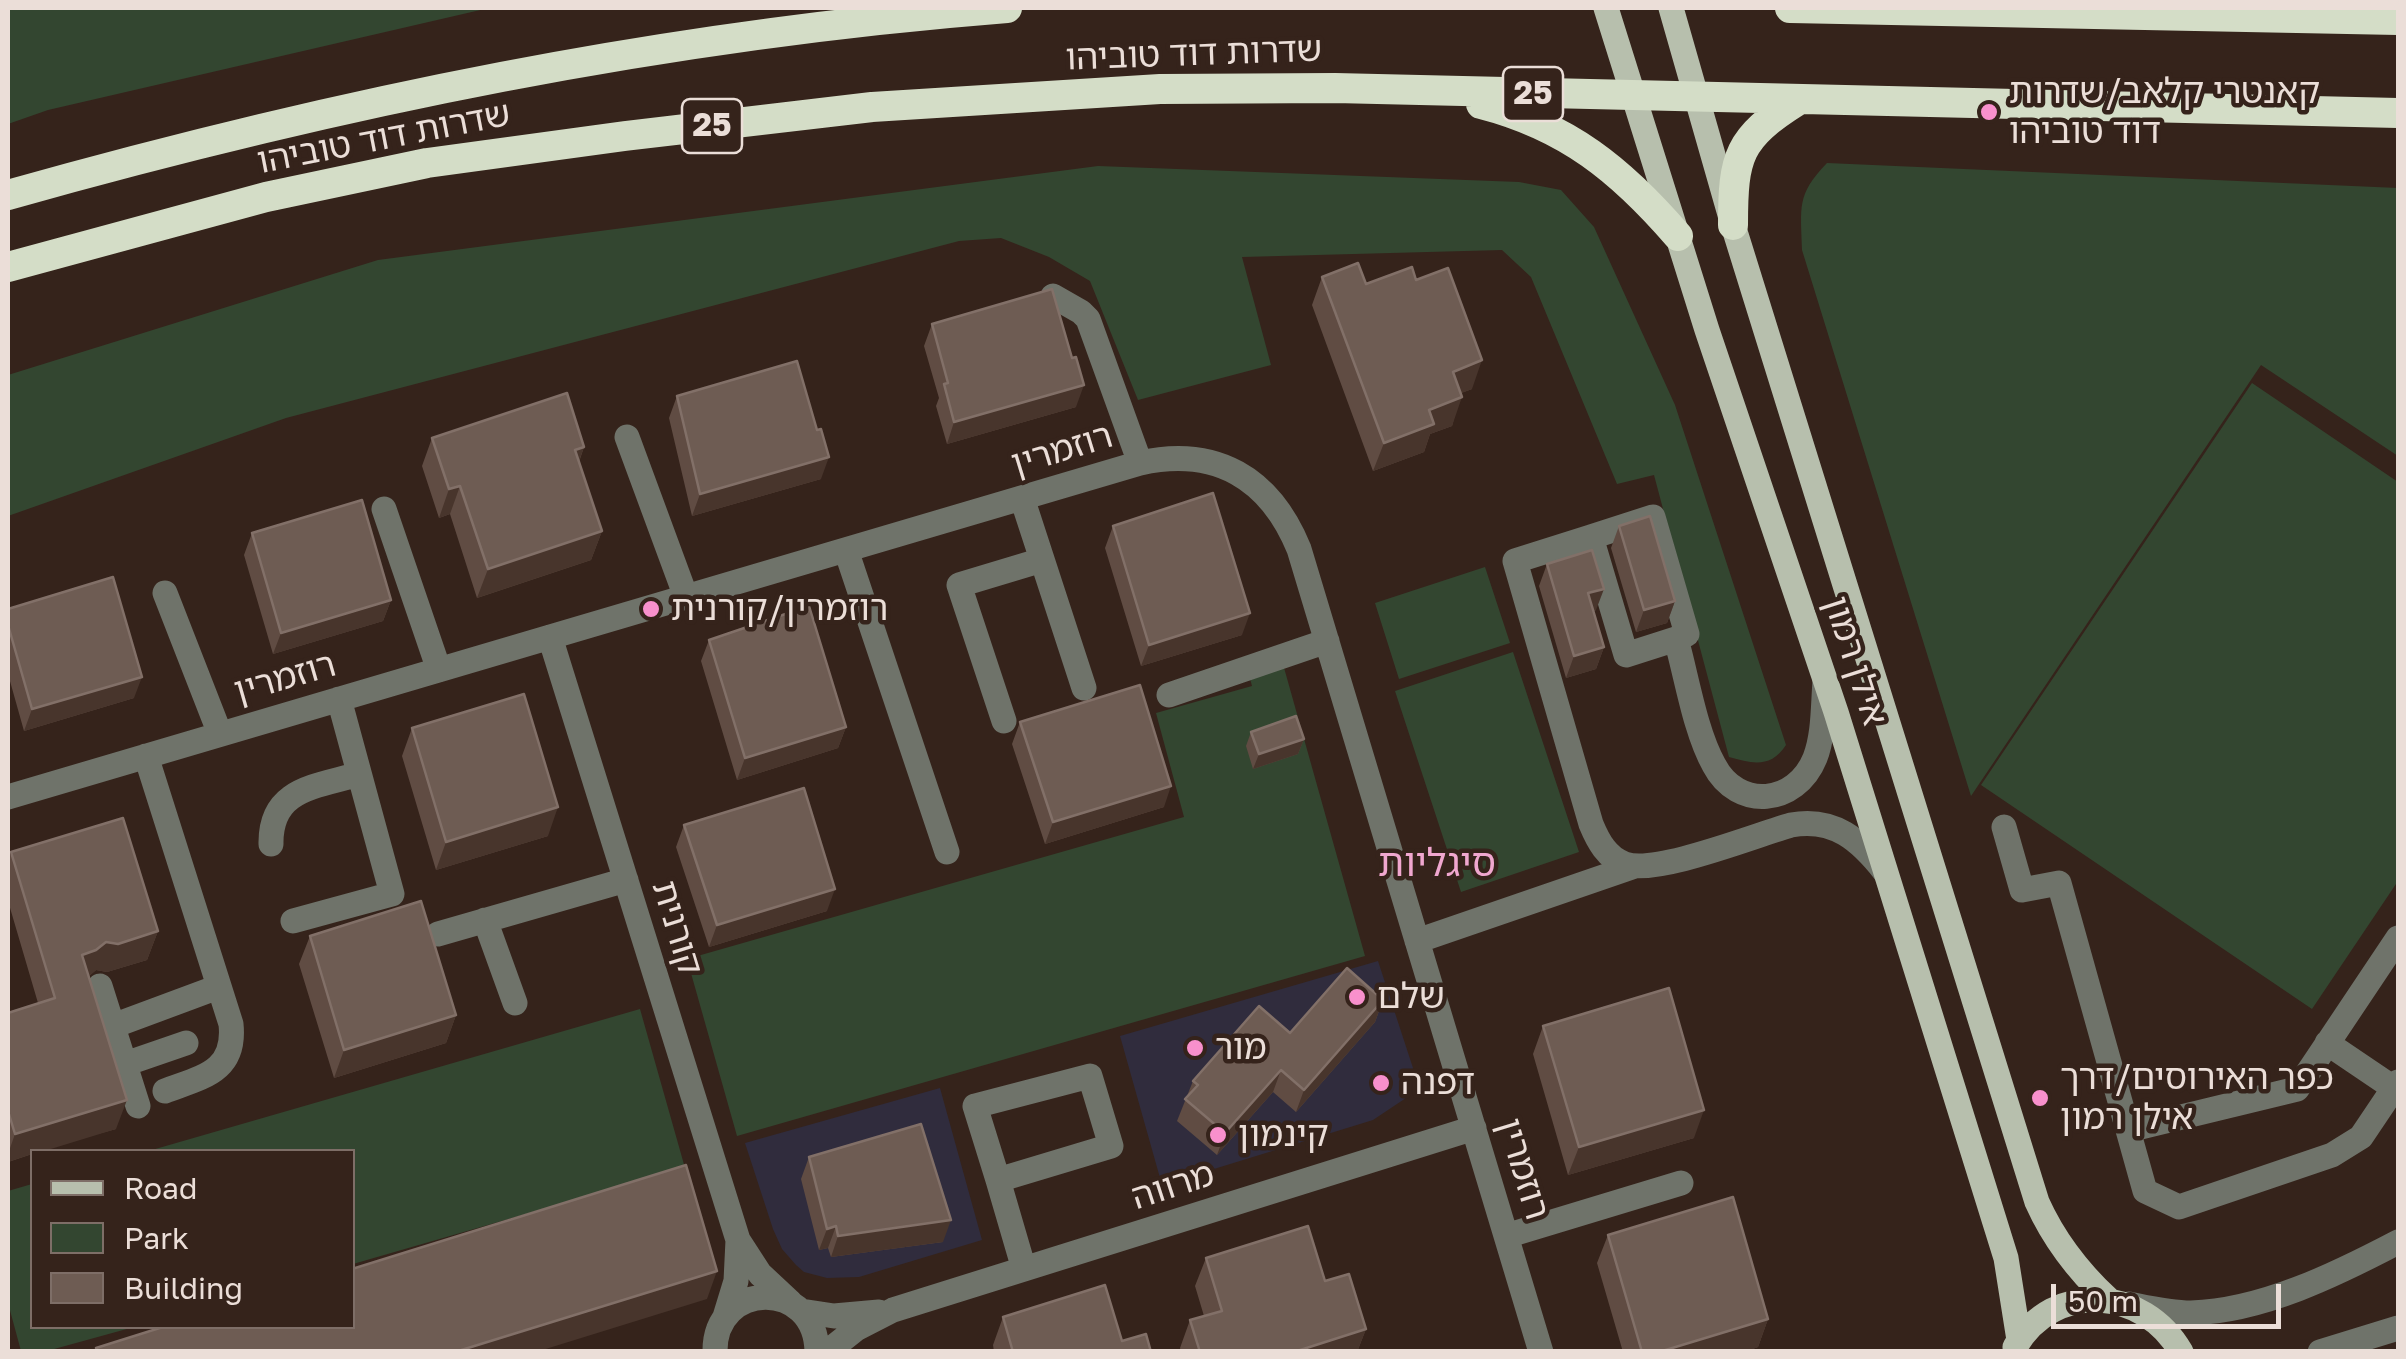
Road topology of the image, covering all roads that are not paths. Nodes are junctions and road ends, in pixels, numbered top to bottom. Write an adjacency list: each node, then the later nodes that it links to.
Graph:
1 (1006, 8): 12 (highway, שדרות דוד טוביהו)
2 (1606, 8): 8 (main road, אילן רמון)
3 (1670, 8): 9 (main road, אילן רמון)
4 (1790, 8): 5 (highway)
5 (1856, 8): 6 (highway)
6 (2398, 20)
7 (1430, 90): 8 (highway, שדרות דוד טוביהו / 25); 14 (highway); 15 (highway, שדרות דוד טוביהו / 25)
8 (1636, 96): 9 (highway, שדרות דוד טוביהו / 25); 14 (main road, אילן רמון)
9 (1696, 98): 10 (highway, שדרות דוד טוביהו / 25); 13 (main road, אילן רמון)
10 (1798, 101): 11 (highway, שדרות דוד טוביהו / 25); 13 (highway)
11 (2398, 114)
12 (8, 195)
13 (1733, 225): 68 (main road, אילן רמון)
14 (1678, 236): 30 (main road, אילן רמון)
15 (8, 267)
16 (1054, 296): 18 (street)
17 (627, 437): 25 (street)
18 (1140, 463): 19 (street, רוזמרין); 28 (street, רוזמרין)
19 (1022, 498): 22 (street, רוזמרין); 23 (street)
20 (384, 509): 29 (street)
21 (1591, 537): 27 (street); 27 (street); 42 (street)
22 (846, 550): 25 (street, רוזמרין); 41 (street)
23 (1042, 560): 31 (street); 34 (street)
24 (165, 592): 35 (street)
25 (686, 597): 26 (street, רוזמרין)
26 (550, 637): 29 (street, רוזמרין); 44 (street, קורנית)
27 (1676, 639): 30 (street)
28 (1326, 641): 32 (street); 49 (street, רוזמרין)
29 (439, 670): 33 (street, רוזמרין)
30 (1826, 681): 43 (main road, אילן רמון)
31 (1084, 688)
32 (1169, 695)
33 (339, 699): 35 (street, רוזמרין); 37 (street)
34 (1004, 721)
35 (220, 734): 36 (street, רוזמרין)
36 (146, 756): 38 (street, רוזמרין); 51 (street)
37 (359, 774): 40 (street); 46 (street)
38 (8, 797)
39 (2004, 827): 61 (street)
40 (271, 844)
41 (946, 852)
42 (1635, 866): 43 (street); 49 (street)
43 (1886, 873): 73 (main road, אילן רמון)
44 (626, 880): 45 (street); 65 (street, קורנית)
45 (485, 920): 47 (street); 52 (street)
46 (293, 921)
47 (438, 934)
48 (2398, 938): 55 (street)
49 (1418, 941): 60 (street, רוזמרין)
50 (100, 986): 53 (street)
51 (218, 987): 53 (street); 58 (street)
52 (515, 1003)
53 (113, 1026): 56 (street)
54 (186, 1043): 56 (street)
55 (2327, 1044): 57 (street); 61 (street)
56 (125, 1064): 59 (street)
57 (2397, 1088): 61 (street)
58 (165, 1090)
59 (138, 1106)
60 (1474, 1128): 64 (street, רוזמרין); 67 (street, מרווה)
61 (2128, 1130)
62 (998, 1180): 62 (street); 67 (street)
63 (1681, 1183): 64 (street)
64 (1506, 1236): 76 (street, רוזמרין)
65 (738, 1240): 69 (street, קורנית); 72 (street, קורנית)
66 (2398, 1242): 68 (street)
67 (1024, 1269): 70 (street, מרווה)
68 (2118, 1302): 73 (main road); 77 (main road, אילן רמון)
69 (796, 1307): 70 (street, מרווה); 72 (street, מרווה); 74 (street)
70 (894, 1310): 75 (street, מרווה)
71 (2398, 1328): 78 (street)
72 (713, 1339)
73 (2015, 1346)
74 (817, 1352)
75 (827, 1352)
76 (1541, 1352)
77 (2181, 1352)
78 (2320, 1352)

